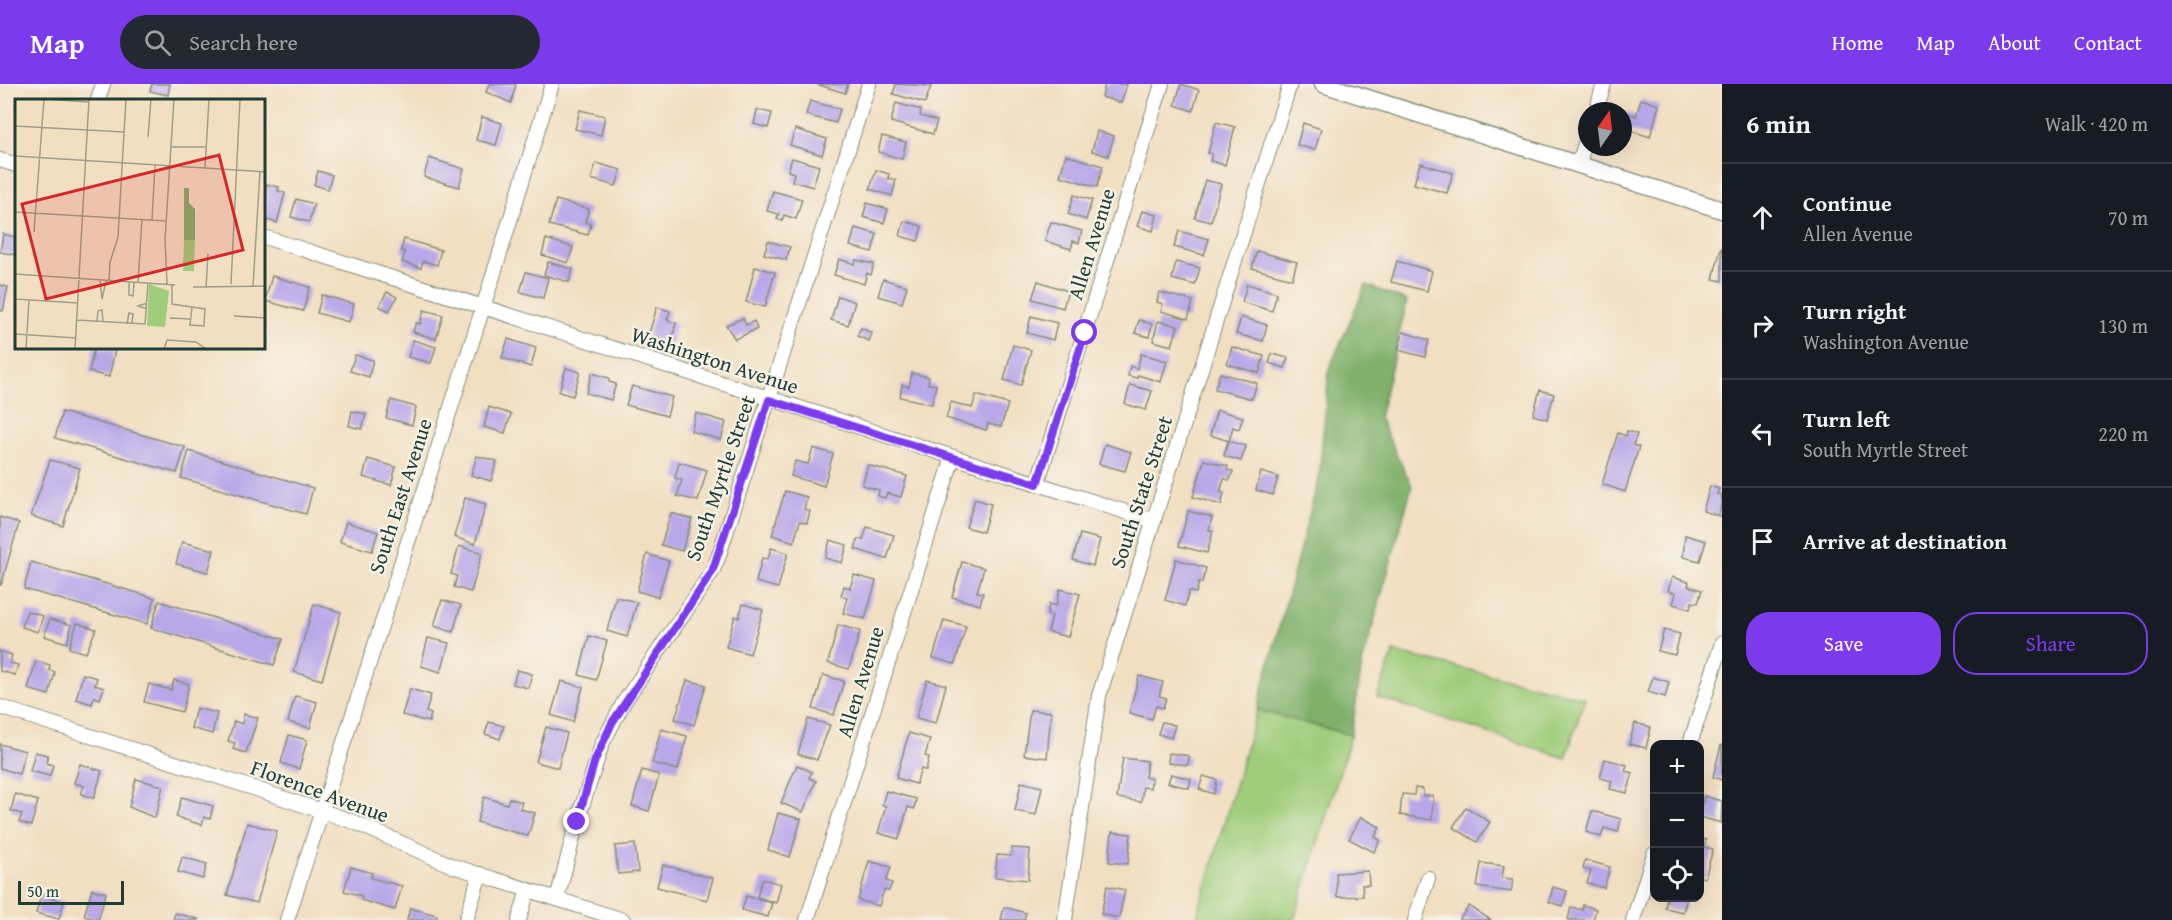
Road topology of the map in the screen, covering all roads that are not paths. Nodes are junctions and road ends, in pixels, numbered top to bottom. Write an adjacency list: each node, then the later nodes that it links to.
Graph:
1 (103, 84): 8 (street)
2 (552, 84): 16 (street, South East Avenue)
3 (869, 84): 17 (street, South Myrtle Street)
4 (1162, 84): 19 (street, Allen Avenue)
5 (1290, 84): 20 (street, South State Street)
6 (1323, 84): 13 (street)
7 (1604, 84): 9 (street)
8 (98, 99)
9 (1599, 102)
10 (1581, 156): 13 (street)
11 (0, 160): 12 (street)
12 (15, 165)
13 (1578, 165): 14 (street)
14 (1722, 210)
15 (266, 238): 16 (street, Washington Avenue)
16 (483, 307): 17 (street, Washington Avenue); 24 (street, South East Avenue)
17 (769, 400): 18 (street, Washington Avenue); 29 (street, South Myrtle Street)
18 (953, 457): 19 (street, Washington Avenue); 34 (street, Allen Avenue)
19 (1037, 484): 20 (street, Washington Avenue)
20 (1154, 521): 35 (street, South State Street)
21 (1722, 643): 23 (street)
22 (0, 707): 24 (street, Florence Avenue)
23 (1691, 740)
24 (321, 812): 26 (street, Florence Avenue); 30 (street, South East Avenue)
25 (1650, 867): 37 (street)
26 (480, 874): 28 (street, Florence Avenue); 31 (street)
27 (1428, 879): 36 (street)
28 (528, 890): 29 (street, Florence Avenue); 32 (street)
29 (557, 899): 33 (street, Florence Avenue)
30 (287, 920)
31 (466, 920)
32 (519, 920)
33 (623, 920)
34 (807, 920)
35 (1065, 920)
36 (1415, 920)
37 (1633, 920)

